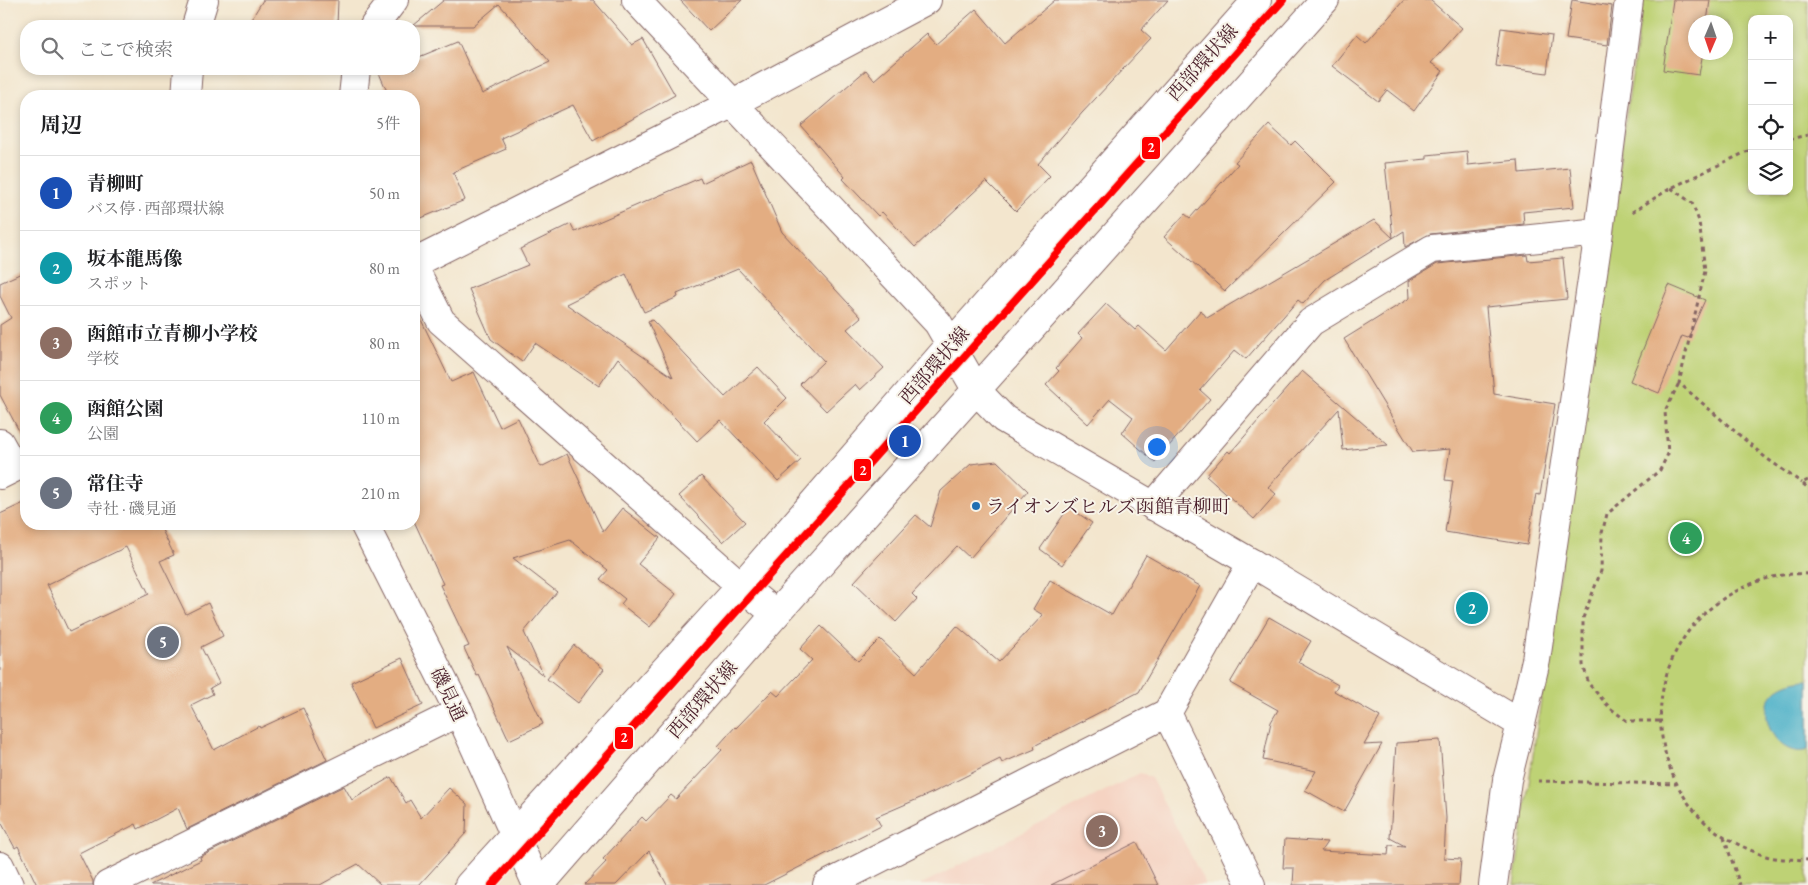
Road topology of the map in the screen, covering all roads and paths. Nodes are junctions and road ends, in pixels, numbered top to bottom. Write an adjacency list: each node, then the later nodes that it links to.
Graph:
1 (204, 0): 8 (street)
2 (394, 0): 9 (street)
3 (636, 0): 14 (street)
4 (927, 0): 14 (street)
5 (1257, 0): 22 (street, 西部環状線)
6 (1325, 0): 24 (street, 西部環状線)
7 (1629, 0): 19 (street)
8 (198, 20)
9 (379, 20)
10 (188, 75): 12 (street)
11 (355, 75): 13 (street)
12 (186, 90)
13 (354, 90)
14 (733, 102): 20 (street); 22 (street)
15 (1808, 135): 16 (path)
16 (1793, 138)
17 (1750, 150): 18 (path)
18 (1671, 188): 19 (path); 23 (path)
19 (1599, 232): 30 (street); 39 (street)
20 (420, 260)
21 (420, 279): 34 (street)
22 (951, 344): 24 (street); 34 (street, 西部環状線)
23 (1679, 383): 28 (path); 38 (path)
24 (977, 391): 30 (street); 35 (street, 西部環状線)
25 (0, 443): 26 (street)
26 (13, 468)
27 (1808, 480): 28 (path)
28 (1802, 483): 29 (path)
29 (1808, 488)
30 (1154, 506): 32 (street)
31 (367, 530): 36 (street, 磯見通)
32 (1252, 562): 37 (street); 39 (street)
33 (1808, 574): 38 (path)
34 (741, 586): 35 (street); 42 (street, 西部環状線)
35 (776, 614): 46 (street, 西部環状線)
36 (458, 712): 42 (street, 磯見通); 48 (street)
37 (1167, 713): 50 (street); 51 (street)
38 (1659, 721): 41 (path)
39 (1521, 724): 52 (street)
40 (1547, 781): 41 (path)
41 (1676, 784): 43 (path)
42 (515, 835): 46 (street, 磯見通); 49 (street, 西部環状線)
43 (1724, 837): 44 (path); 53 (path)
44 (1808, 860)
45 (0, 866): 47 (street)
46 (535, 879)
47 (9, 885)
48 (108, 885)
49 (469, 885)
50 (827, 885)
51 (1251, 885)
52 (1493, 885)
53 (1740, 885)

